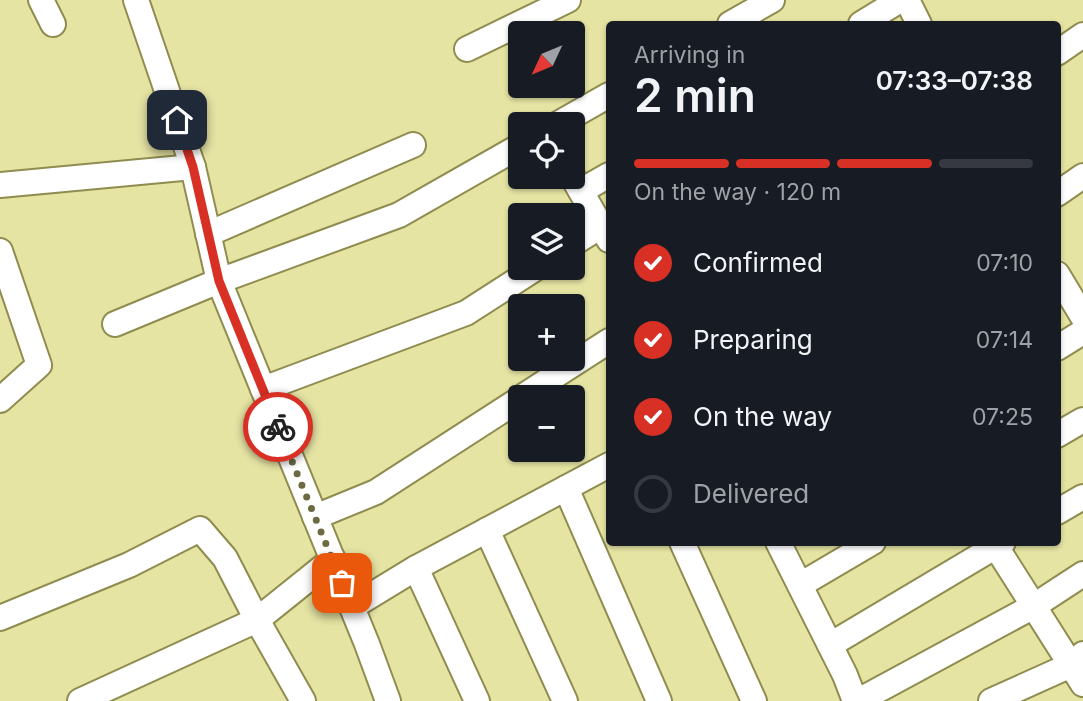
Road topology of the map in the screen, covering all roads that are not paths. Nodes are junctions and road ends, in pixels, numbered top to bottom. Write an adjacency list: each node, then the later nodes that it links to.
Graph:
1 (41, 0): 8 (street)
2 (136, 0): 16 (street)
3 (568, 0): 10 (street)
4 (772, 0): 6 (street)
5 (913, 7): 7 (street)
6 (735, 21)
7 (870, 21)
8 (53, 23)
9 (1083, 35): 11 (street)
10 (467, 49)
11 (1061, 50)
12 (606, 97): 13 (street)
13 (579, 112)
14 (413, 145): 24 (street)
15 (508, 153): 29 (street)
16 (193, 167): 20 (street); 24 (street)
17 (606, 176): 19 (street)
18 (1083, 176): 22 (street)
19 (585, 181)
20 (0, 185)
21 (580, 189): 23 (street)
22 (1061, 191)
23 (606, 233): 25 (street)
24 (208, 234): 29 (street)
25 (585, 240)
26 (0, 251): 37 (street)
27 (517, 280): 36 (street)
28 (1061, 280): 30 (street)
29 (219, 281): 31 (street); 36 (street)
30 (1080, 306)
31 (115, 324)
32 (1083, 331): 34 (street)
33 (606, 343): 35 (street)
34 (1061, 345)
35 (541, 385)
36 (263, 389): 45 (street)
37 (0, 400)
38 (508, 406): 45 (street)
39 (1083, 420): 40 (street)
40 (1061, 433)
41 (606, 467): 42 (street)
42 (566, 488): 46 (street); 67 (street)
43 (1083, 497): 44 (street)
44 (1061, 510)
45 (315, 517): 52 (street)
46 (487, 530): 53 (street); 66 (street)
47 (684, 546): 68 (street)
48 (780, 546): 55 (street)
49 (866, 546): 55 (street)
50 (995, 546): 60 (street)
51 (998, 546): 57 (street)
52 (332, 559): 56 (street); 59 (street)
53 (415, 568): 56 (street); 65 (street)
54 (1083, 574): 57 (street)
55 (800, 585): 60 (street)
56 (352, 607): 64 (street)
57 (1034, 607): 61 (street); 69 (street)
58 (0, 618): 59 (street)
59 (257, 620): 62 (street); 63 (street)
60 (830, 645): 69 (street)
61 (1079, 668): 70 (street)
62 (299, 700)
63 (80, 701)
64 (388, 701)
65 (477, 701)
66 (565, 701)
67 (659, 701)
68 (754, 701)
69 (857, 701)
70 (991, 701)

